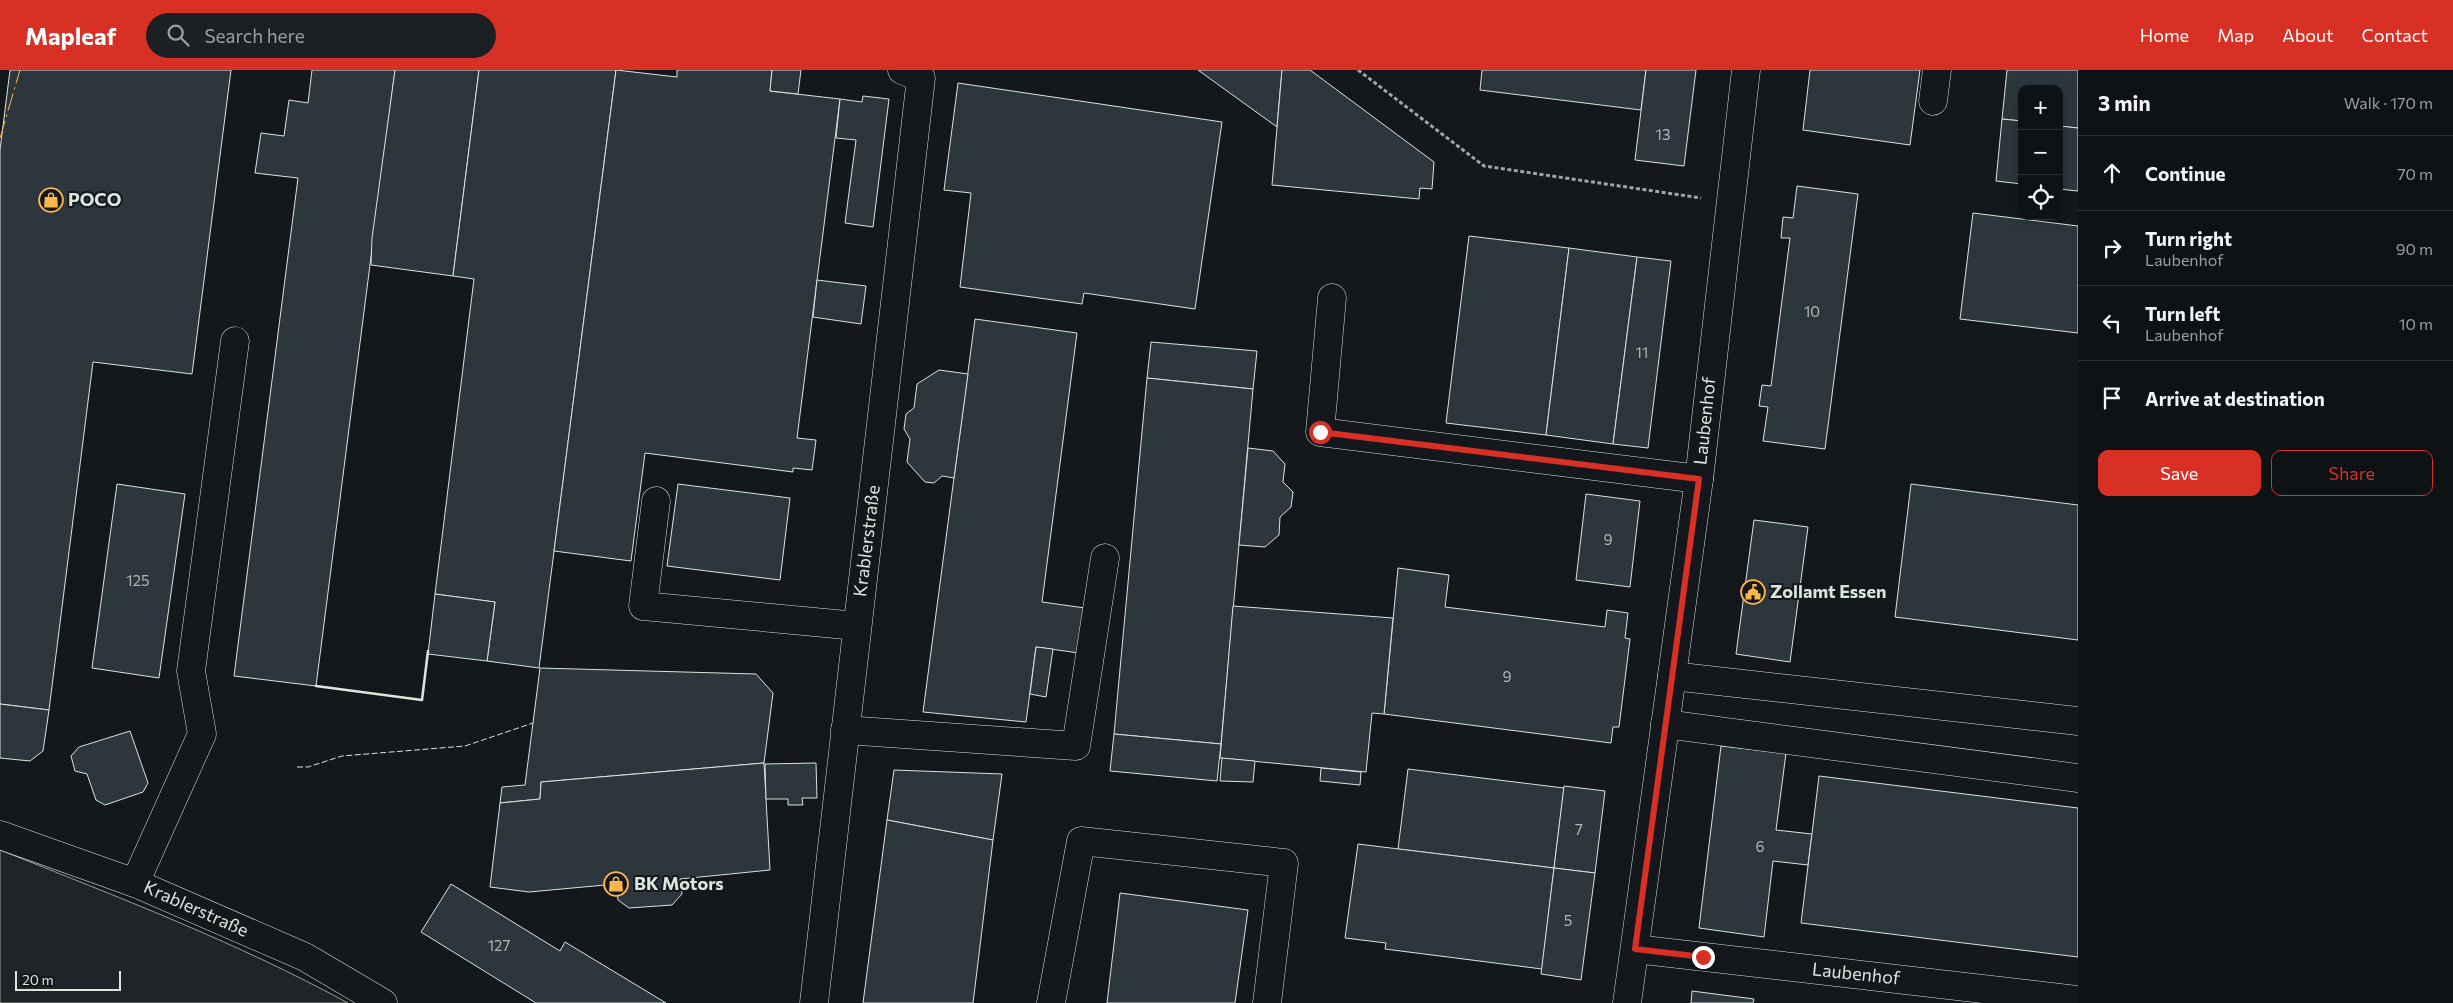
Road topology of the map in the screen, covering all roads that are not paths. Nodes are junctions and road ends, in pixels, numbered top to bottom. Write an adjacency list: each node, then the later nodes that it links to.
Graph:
1 (1746, 70): 7 (street, Laubenhof)
2 (1937, 70): 4 (street)
3 (911, 74): 10 (street, Krablerstraße)
4 (1933, 101)
5 (1332, 298): 7 (street)
6 (235, 341): 17 (street)
7 (1699, 479): 11 (street, Laubenhof)
8 (656, 501): 10 (street)
9 (1106, 558): 14 (street)
10 (857, 626): 14 (street, Krablerstraße)
11 (1672, 676): 12 (street); 13 (street, Laubenhof)
12 (2078, 721)
13 (1665, 724): 15 (street); 18 (street, Laubenhof)
14 (845, 730): 21 (street, Krablerstraße)
15 (2078, 778)
16 (0, 834): 17 (street, Krablerstraße)
17 (135, 883): 20 (street, Krablerstraße)
18 (1635, 949): 19 (street, Laubenhof); 24 (street, Laubenhof)
19 (2078, 1000)
20 (383, 1003)
21 (814, 1003)
22 (1051, 1003): 23 (street)
23 (1267, 1003)
24 (1627, 1003)

